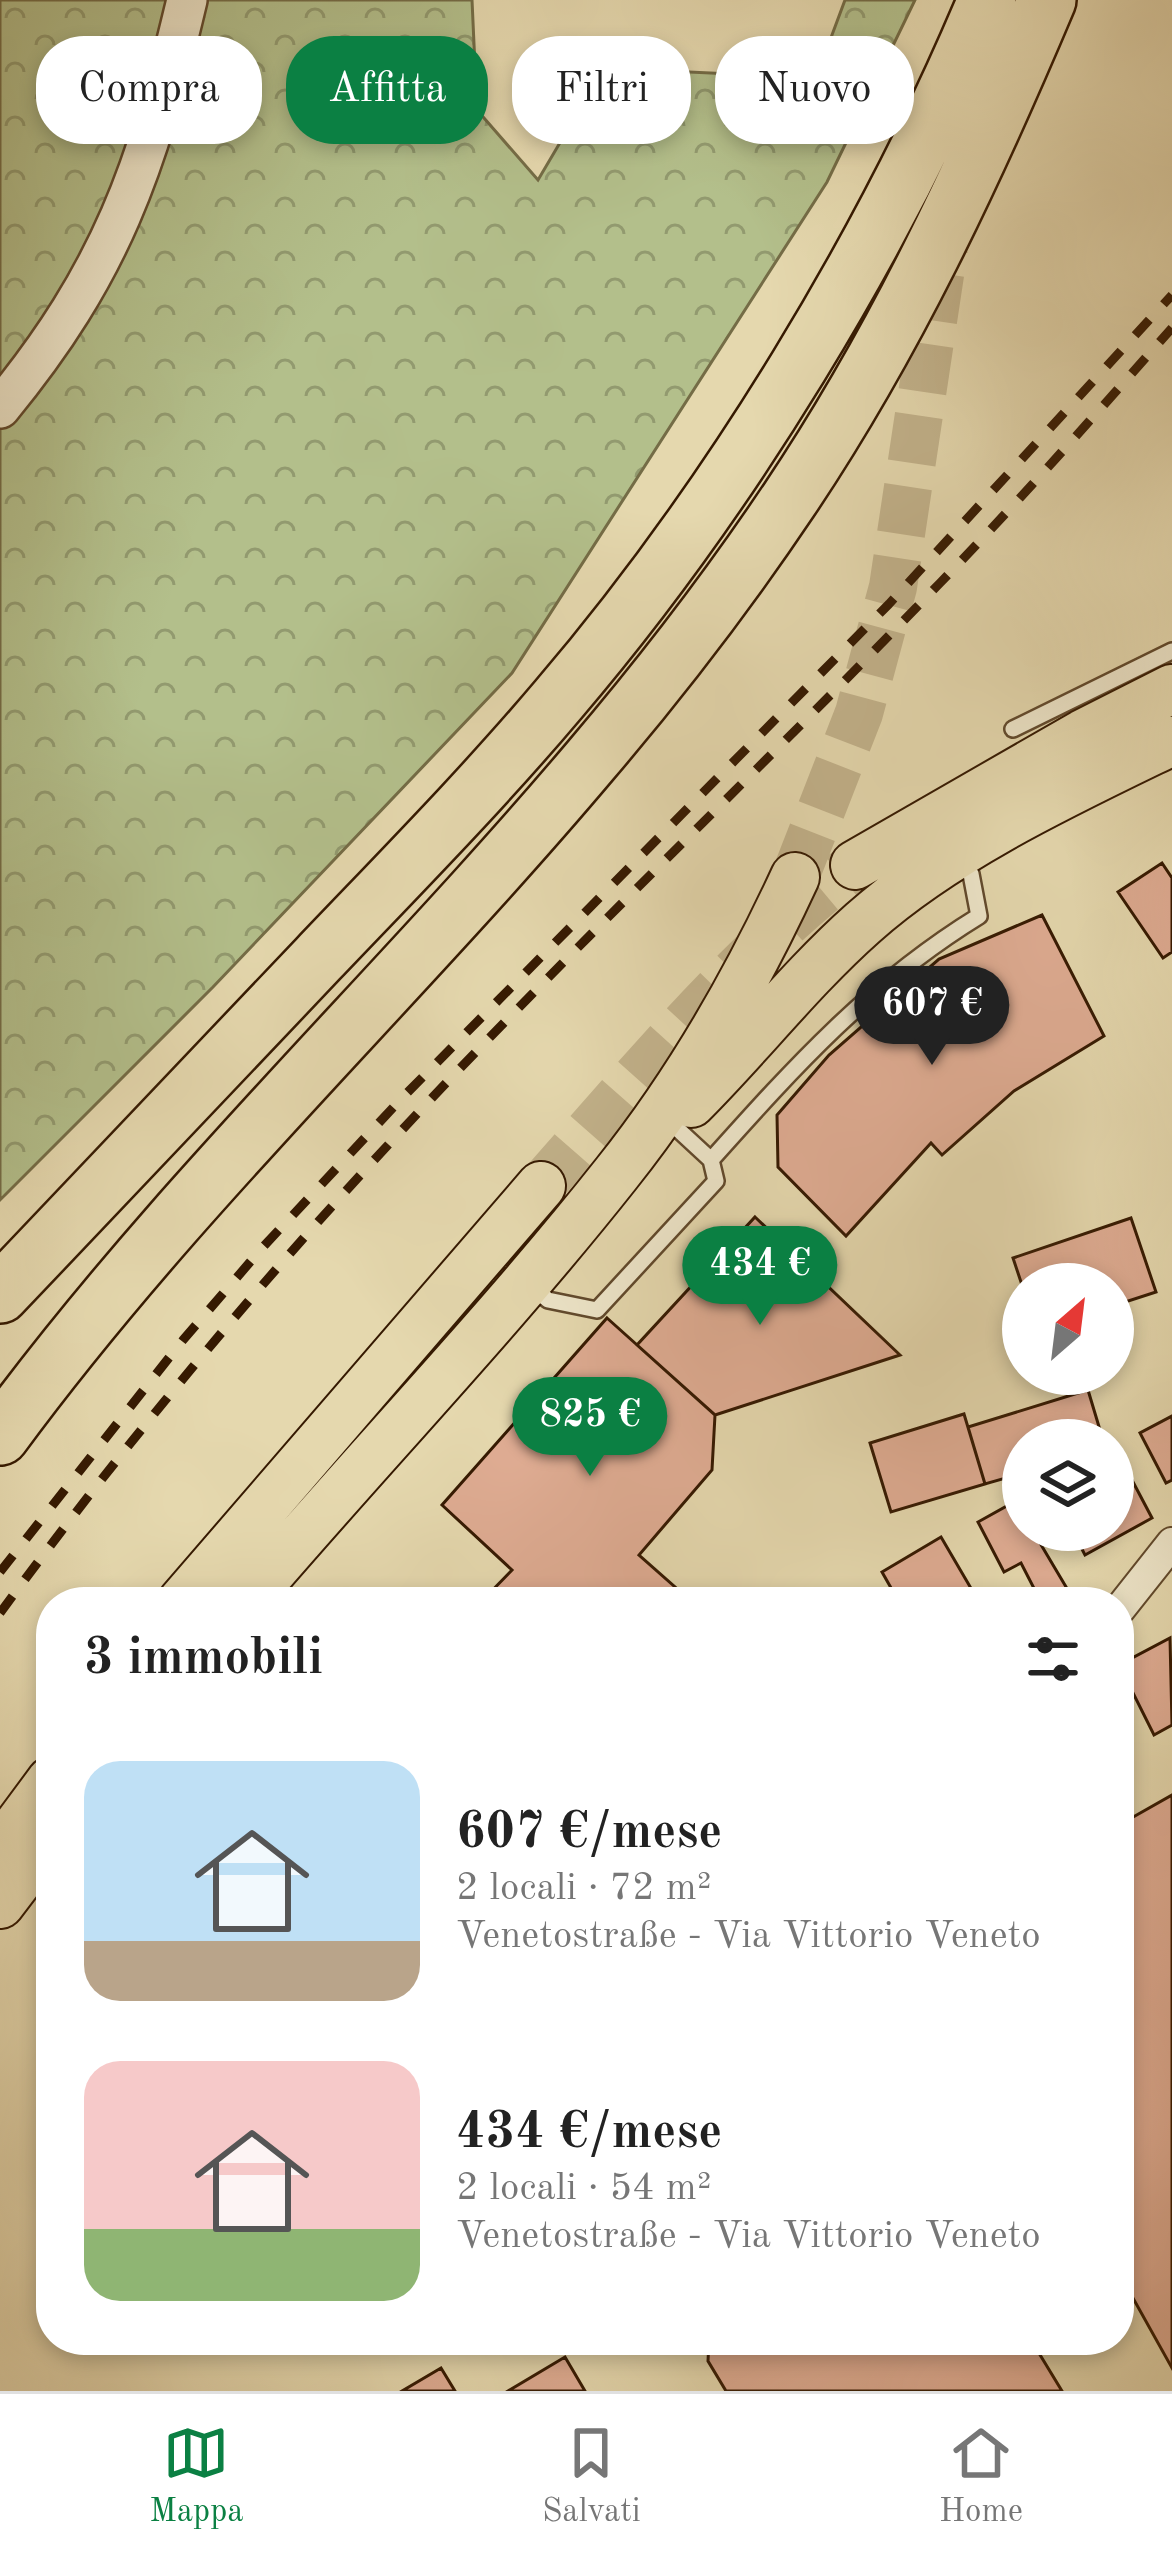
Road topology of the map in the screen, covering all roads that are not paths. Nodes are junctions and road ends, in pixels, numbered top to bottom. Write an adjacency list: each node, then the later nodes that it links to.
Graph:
1 (187, 0): 4 (street)
2 (987, 0): 17 (highway)
3 (1047, 0): 18 (highway)
4 (0, 408)
5 (1172, 651): 7 (lane)
6 (1172, 689): 10 (main road)
7 (1013, 729)
8 (1172, 741): 9 (main road)
9 (959, 855): 12 (main road); 13 (lane)
10 (855, 866)
11 (795, 877): 14 (main road)
12 (671, 1124): 13 (lane); 14 (main road)
13 (711, 1160): 16 (lane)
14 (618, 1172): 16 (main road)
15 (541, 1186): 20 (main road)
16 (524, 1281): 21 (main road)
17 (0, 1294)
18 (0, 1436)
19 (1172, 1543): 22 (street)
20 (195, 1587)
21 (257, 1587)
22 (1134, 1591)
23 (36, 1801): 24 (main road)
24 (0, 1850)
25 (36, 1857): 26 (main road)
26 (0, 1904)

